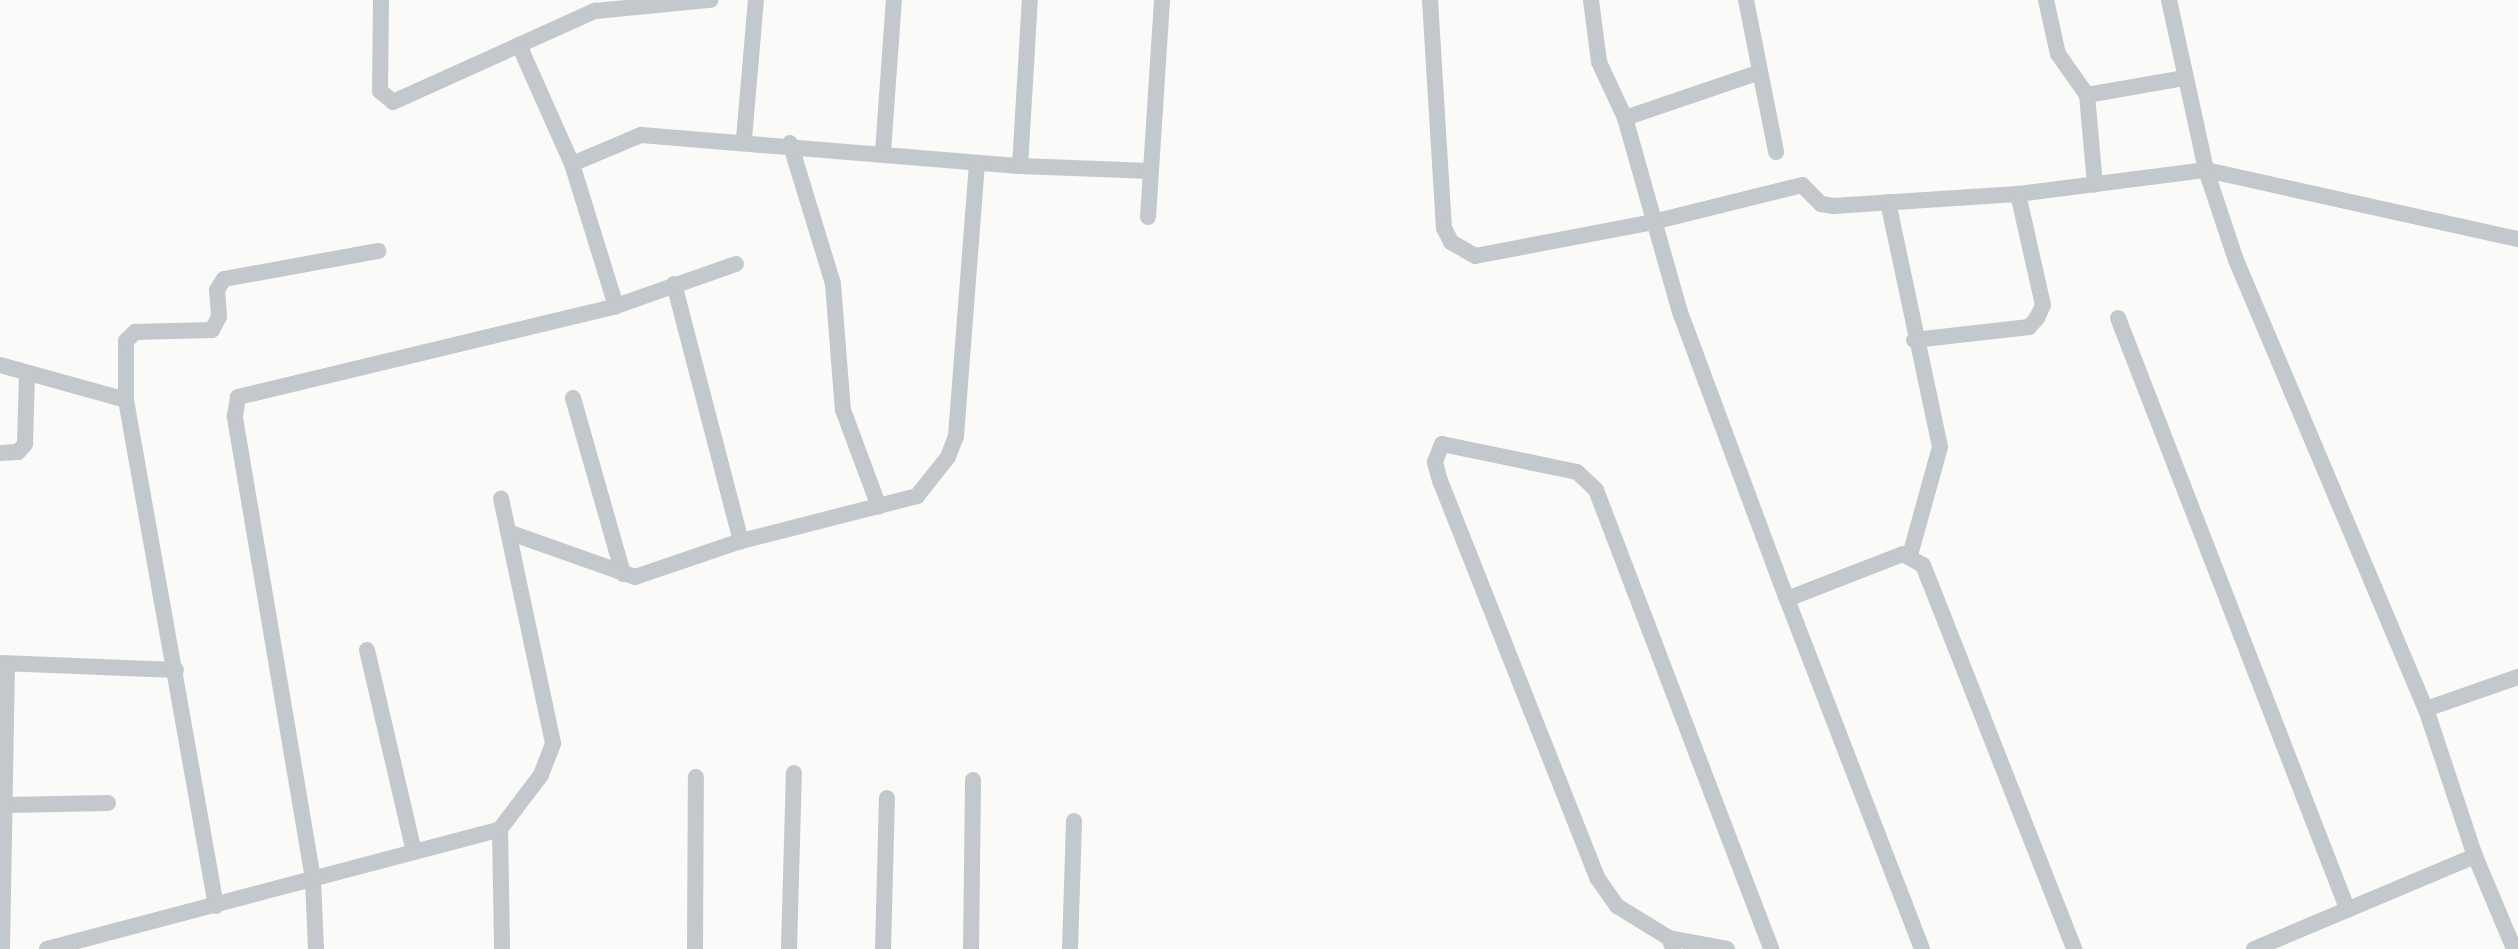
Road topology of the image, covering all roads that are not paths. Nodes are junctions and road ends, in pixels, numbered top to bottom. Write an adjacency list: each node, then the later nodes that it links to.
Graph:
1 (381, 0): 14 (street)
2 (572, 0): 13 (street)
3 (710, 0): 13 (street)
4 (756, 0): 19 (street)
5 (894, 0): 21 (street)
6 (1030, 0): 25 (street)
7 (1162, 0): 27 (street)
8 (1430, 0): 32 (street)
9 (1591, 0): 18 (street)
10 (1746, 0): 15 (street)
11 (2046, 0): 17 (street)
12 (2168, 0): 16 (street)
13 (569, 20): 14 (street)
14 (519, 45): 23 (street)
15 (1757, 73): 18 (street); 22 (street)
16 (2184, 78): 17 (street); 26 (street)
17 (2087, 94): 28 (street)
18 (1625, 118): 32 (street)
19 (744, 140): 20 (street); 23 (street)
20 (790, 143): 21 (street); 46 (street)
21 (883, 152): 24 (street)
22 (1776, 152)
23 (572, 164): 37 (street)
24 (977, 164): 25 (street); 46 (street)
25 (1020, 166): 27 (street)
26 (2206, 170): 28 (street); 33 (street); 56 (street)
27 (1151, 171): 31 (street)
28 (2095, 185): 29 (street)
29 (2018, 194): 30 (street); 39 (street)
30 (1888, 202): 32 (street); 39 (street)
31 (1148, 218)
32 (1653, 222): 51 (street)
33 (2518, 239)
34 (378, 251): 43 (street)
35 (736, 264): 36 (street)
36 (674, 284): 37 (street); 48 (street)
37 (616, 306): 67 (street)
38 (2118, 318): 69 (street)
39 (1914, 340): 49 (street)
40 (0, 365): 41 (street)
41 (27, 374): 43 (street); 44 (street)
42 (573, 398): 50 (street)
43 (127, 400): 54 (street)
44 (0, 453)
45 (501, 498): 47 (street)
46 (879, 507): 48 (street)
47 (508, 532): 50 (street); 64 (street)
48 (741, 541): 50 (street)
49 (1910, 555): 51 (street); 83 (street)
50 (623, 574)
51 (1787, 599): 82 (street)
52 (367, 650): 65 (street)
53 (3, 664): 54 (street); 62 (street)
54 (176, 670): 68 (street)
55 (2518, 677): 56 (street)
56 (2426, 709): 66 (street)
57 (794, 773): 76 (street)
58 (696, 777): 75 (street)
59 (973, 780): 78 (street)
60 (887, 798): 77 (street)
61 (108, 803): 62 (street)
62 (6, 805): 71 (street)
63 (1073, 821): 79 (street)
64 (500, 829): 65 (street); 74 (street)
65 (414, 852): 67 (street)
66 (2475, 856): 69 (street); 85 (street)
67 (313, 879): 68 (street); 73 (street)
68 (216, 906): 72 (street)
69 (2347, 908): 84 (street)
70 (1671, 944): 80 (street); 81 (street)
71 (2, 949)
72 (47, 949)
73 (316, 949)
74 (502, 949)
75 (695, 949)
76 (789, 949)
77 (883, 949)
78 (971, 949)
79 (1070, 949)
80 (1727, 949)
81 (1772, 949)
82 (1922, 949)
83 (2074, 949)
84 (2254, 949)
85 (2514, 949)

